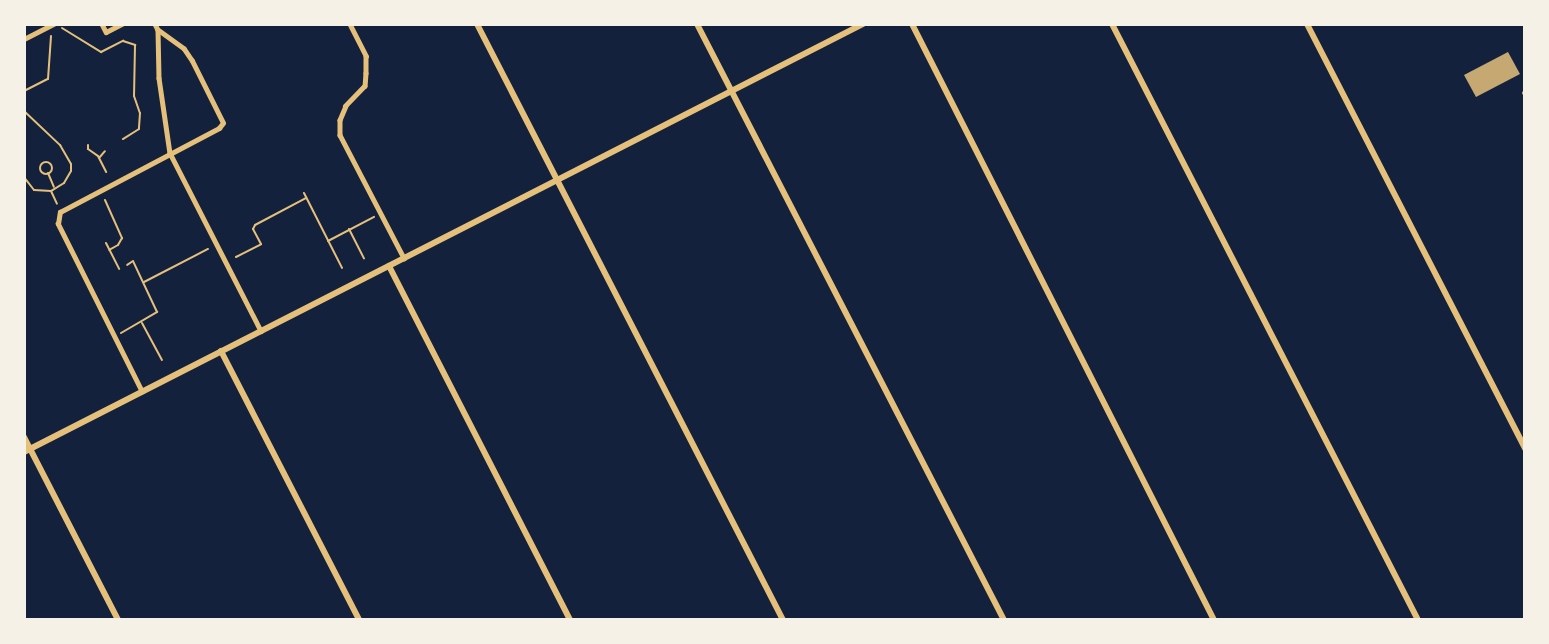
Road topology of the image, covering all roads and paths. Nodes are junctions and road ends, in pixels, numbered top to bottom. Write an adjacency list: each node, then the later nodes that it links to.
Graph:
1 (102, 24): 2 (lane)
2 (122, 24)
3 (155, 24): 12 (lane)
4 (350, 24): 40 (lane)
5 (477, 24): 26 (street)
6 (697, 24): 16 (street)
7 (862, 24): 16 (street)
8 (912, 24): 60 (street)
9 (1112, 24): 61 (street)
10 (1307, 24): 53 (street)
11 (55, 27): 14 (lane); 18 (path)
12 (158, 30): 21 (lane); 21 (lane)
13 (52, 33): 15 (path)
14 (24, 39)
15 (24, 91)
16 (731, 91): 26 (street); 59 (street)
17 (24, 111): 27 (path)
18 (123, 139)
19 (88, 145): 22 (path)
20 (105, 151): 22 (path)
21 (170, 153): 31 (lane); 47 (lane)
22 (99, 158): 23 (path)
23 (106, 172)
24 (48, 173): 27 (path)
25 (24, 177): 27 (path)
26 (557, 180): 40 (street); 58 (street)
27 (52, 190): 31 (path)
28 (304, 193): 30 (path)
29 (104, 198): 37 (path)
30 (306, 198): 34 (path); 38 (path)
31 (60, 212): 51 (lane)
32 (375, 217): 33 (path)
33 (350, 230): 34 (path); 39 (path)
34 (328, 241): 43 (path)
35 (105, 243): 37 (path)
36 (210, 248): 45 (path)
37 (109, 250): 44 (path)
38 (236, 257)
39 (364, 258)
40 (404, 258): 42 (street)
41 (127, 265): 45 (path)
42 (389, 266): 47 (street); 57 (street)
43 (342, 268)
44 (119, 269)
45 (144, 282): 46 (path)
46 (142, 322): 48 (path); 50 (path)
47 (261, 331): 49 (street)
48 (121, 333)
49 (221, 351): 51 (street); 56 (street)
50 (162, 360)
51 (142, 392): 54 (street)
52 (24, 437): 54 (street)
53 (1525, 448)
54 (27, 451): 55 (street)
55 (118, 620)
56 (359, 620)
57 (570, 620)
58 (783, 620)
59 (1004, 620)
60 (1214, 620)
61 (1418, 620)

